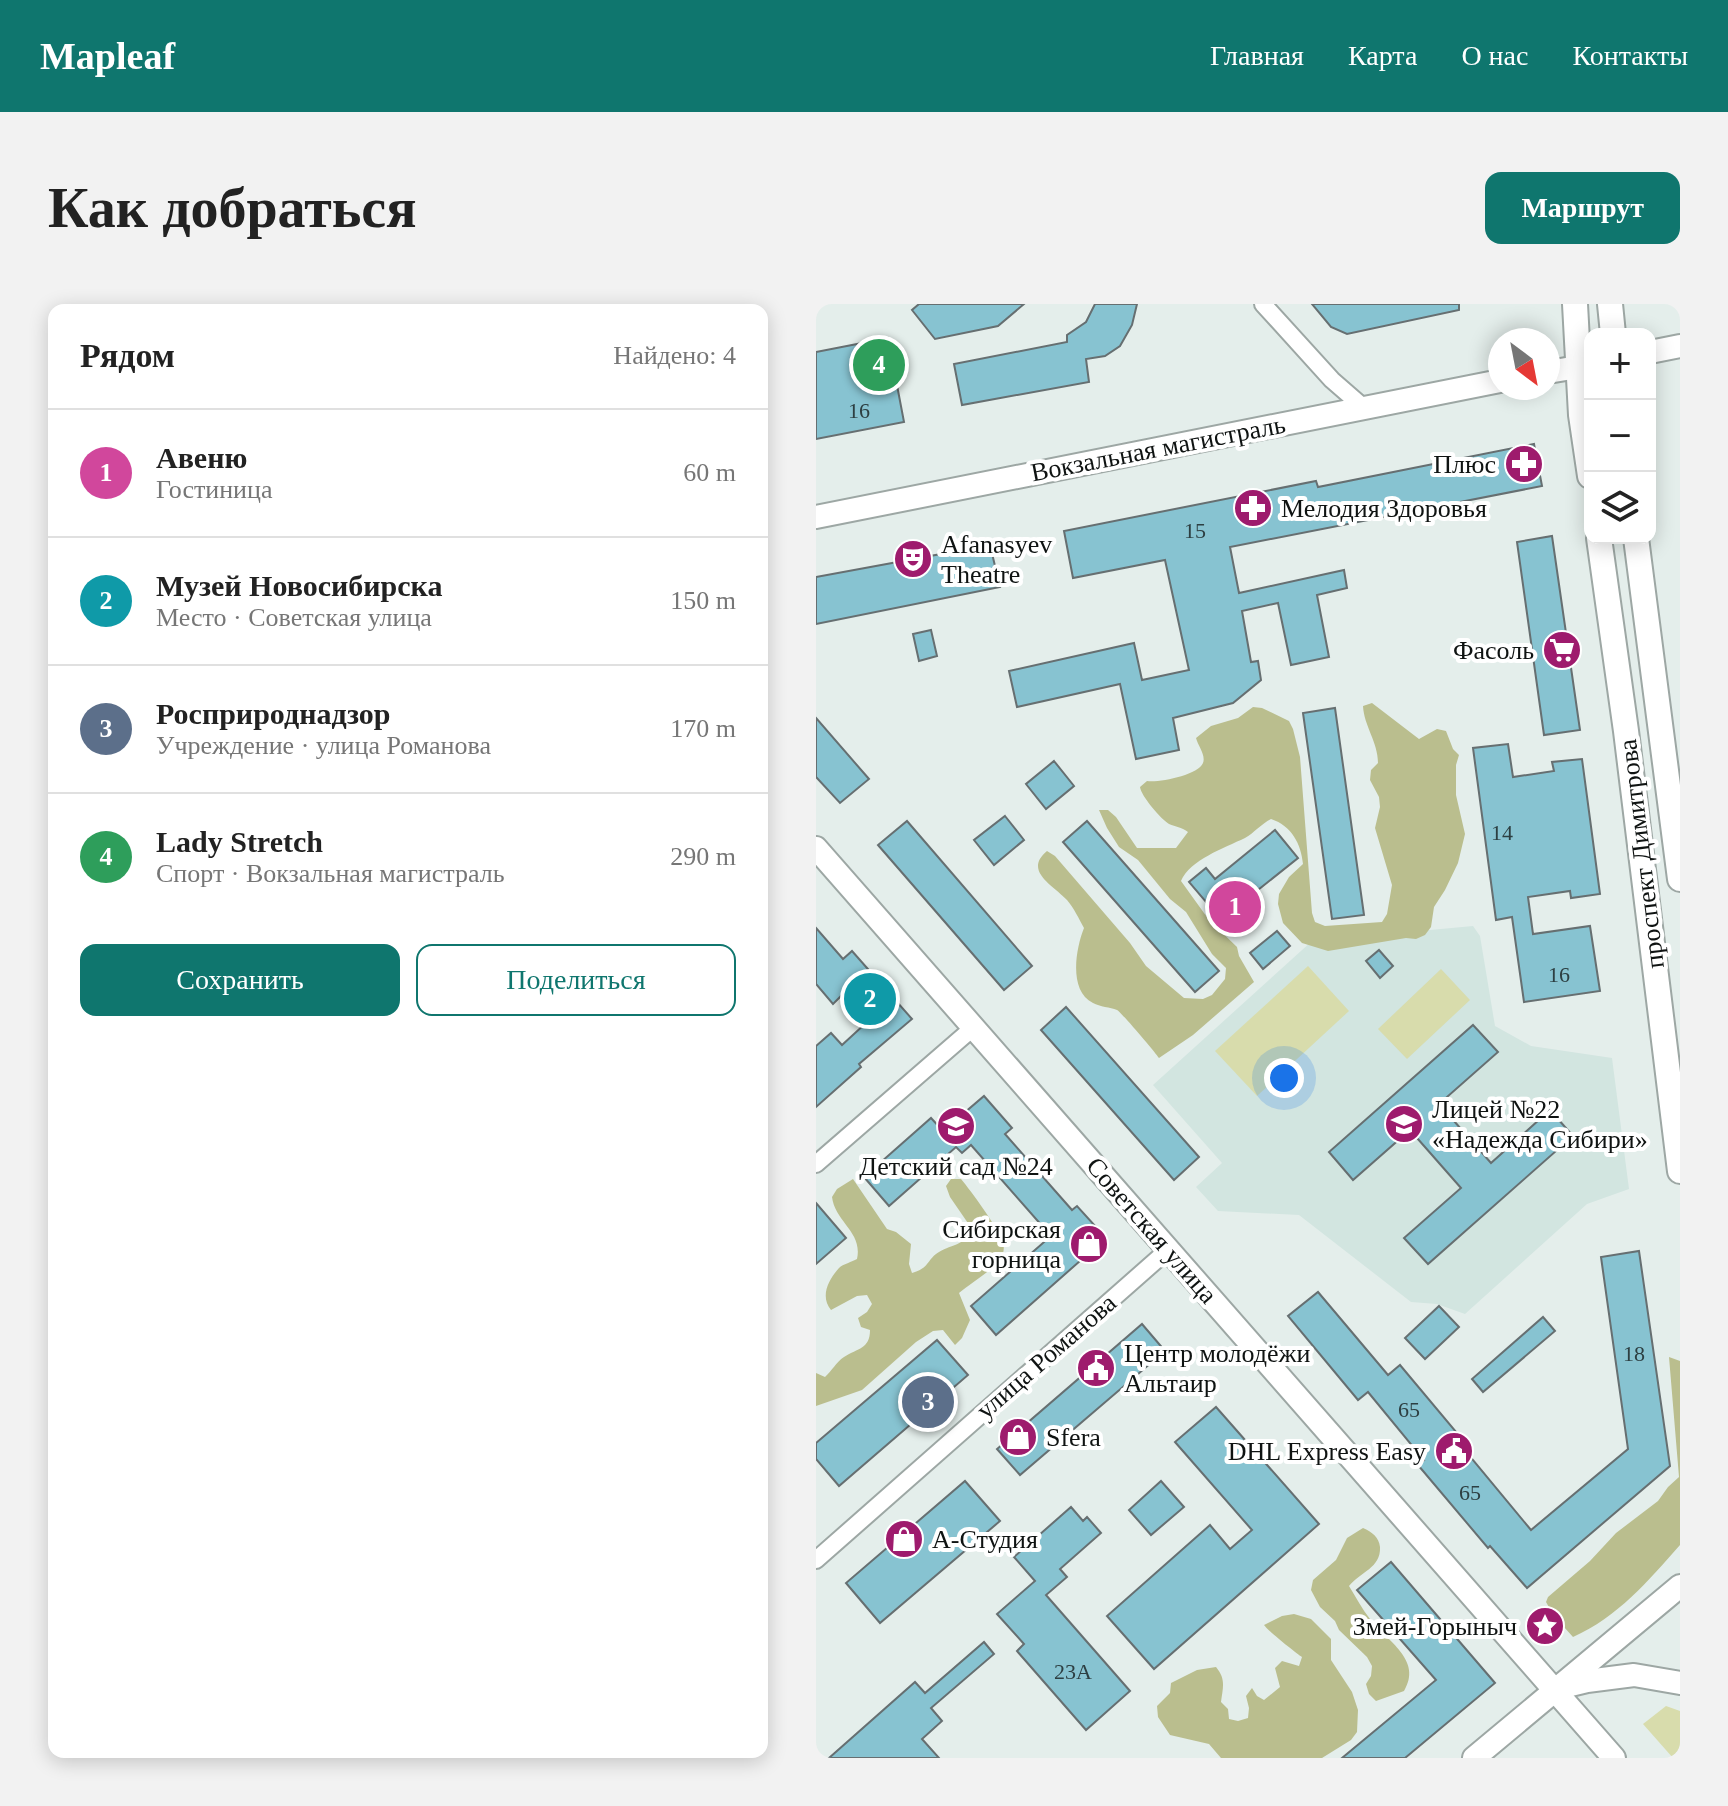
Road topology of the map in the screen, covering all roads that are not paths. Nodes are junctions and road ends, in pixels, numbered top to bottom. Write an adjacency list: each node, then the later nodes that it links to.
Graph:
1 (1263, 304): 12 (street)
2 (1575, 304): 7 (main road)
3 (1610, 304): 4 (main road)
4 (1612, 328)
5 (1680, 346): 6 (street)
6 (1656, 351)
7 (1584, 360)
8 (1584, 366): 9 (street)
9 (1560, 370)
10 (1584, 378): 13 (main road)
11 (1488, 383): 12 (street, Вокзальная магистраль)
12 (1363, 407): 14 (street, Вокзальная магистраль)
13 (1589, 472)
14 (816, 517)
15 (1600, 544): 21 (main road, проспект Димитрова)
16 (1637, 544): 18 (main road, проспект Димитрова)
17 (816, 848): 19 (street, Советская улица)
18 (1680, 879)
19 (974, 1027): 20 (street); 22 (street, Советская улица)
20 (816, 1164)
21 (1680, 1171)
22 (1169, 1249): 23 (street, улица Романова); 26 (street, Советская улица)
23 (816, 1560)
24 (1680, 1586): 26 (street)
25 (1680, 1683): 26 (street)
26 (1553, 1690): 27 (street); 28 (street, Советская улица)
27 (1474, 1758)
28 (1614, 1758)

